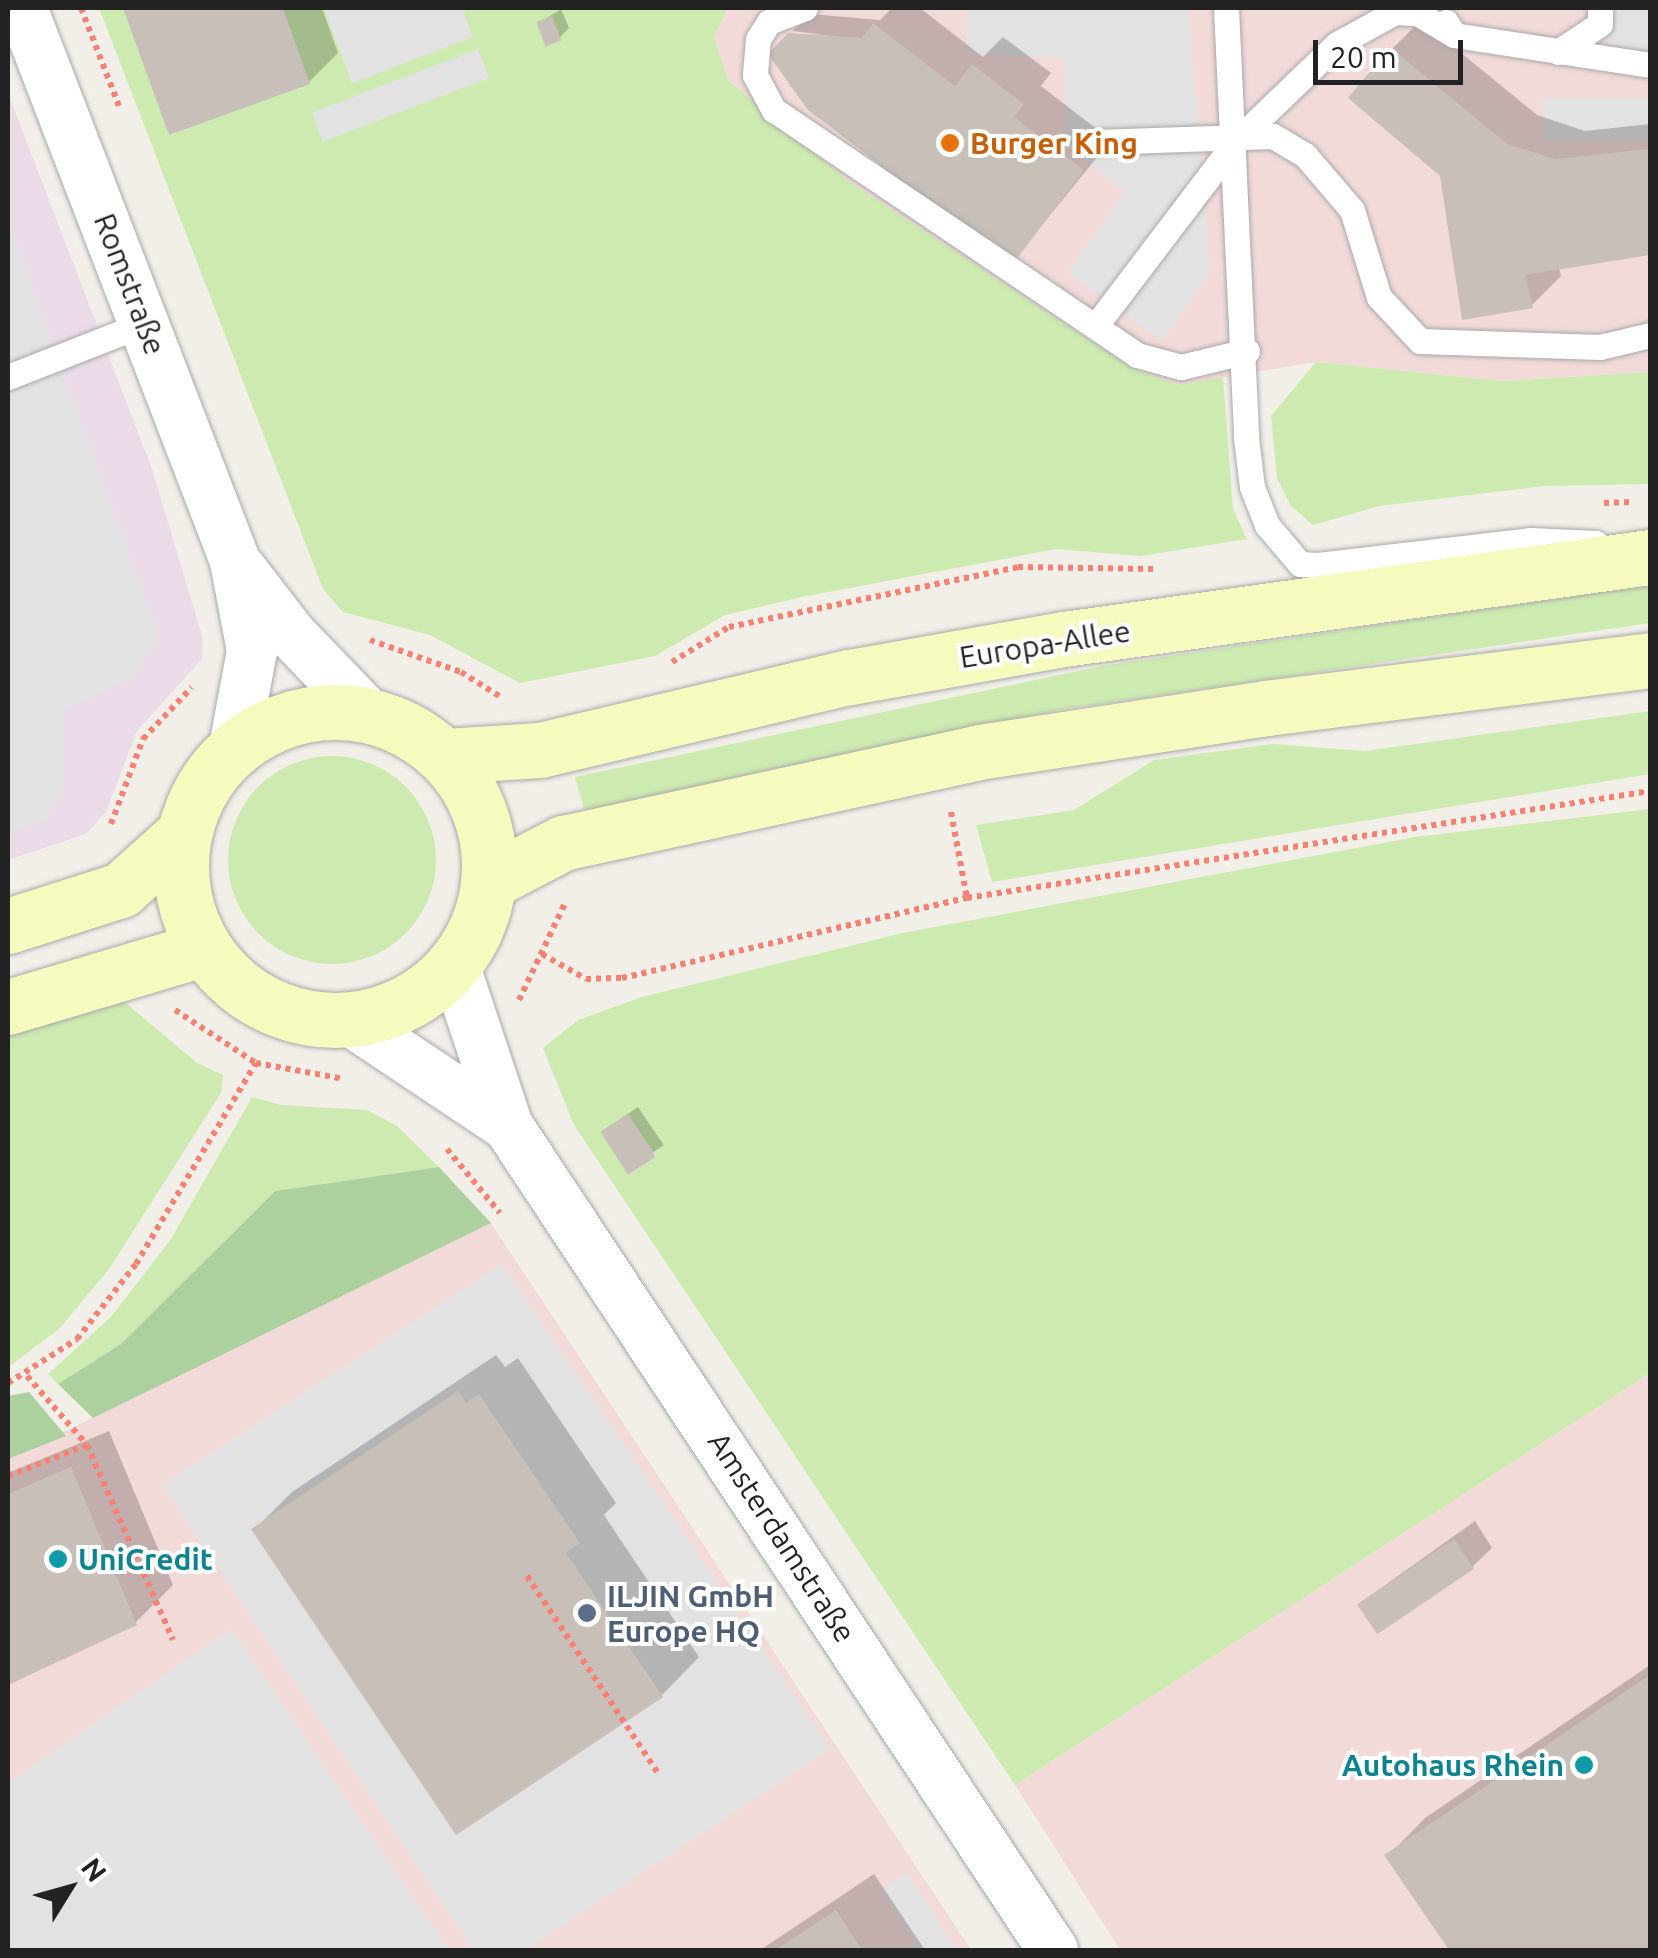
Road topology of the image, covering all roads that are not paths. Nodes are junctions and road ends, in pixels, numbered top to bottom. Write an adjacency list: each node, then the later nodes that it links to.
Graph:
1 (22, 8): 11 (street, Romstraße)
2 (805, 8): 12 (lane)
3 (1226, 8): 10 (lane)
4 (1437, 8): 6 (lane)
5 (1600, 8): 7 (lane)
6 (1454, 35): 7 (lane); 10 (lane)
7 (1558, 52): 8 (lane)
8 (1650, 65)
9 (1095, 142): 10 (lane)
10 (1235, 142): 12 (lane); 13 (lane); 14 (lane)
11 (146, 323): 15 (lane); 17 (street, Romstraße)
12 (1097, 324): 14 (lane)
13 (1650, 335)
14 (1246, 351): 16 (lane)
15 (8, 377)
16 (1650, 554): 21 (street, Europa-Allee)
17 (271, 642): 19 (street, Romstraße); 20 (street)
18 (1650, 660): 23 (street)
19 (369, 714): 20 (street); 21 (street)
20 (234, 747): 22 (street)
21 (445, 756): 23 (street)
22 (182, 835): 24 (street); 25 (street)
23 (488, 882): 26 (street)
24 (8, 926)
25 (203, 949): 27 (street); 28 (street)
26 (454, 964): 28 (street); 29 (street, Amsterdamstraße)
27 (8, 1007)
28 (349, 1020): 29 (street, Amsterdamstraße)
29 (508, 1126): 30 (street, Amsterdamstraße)
30 (1054, 1950)

